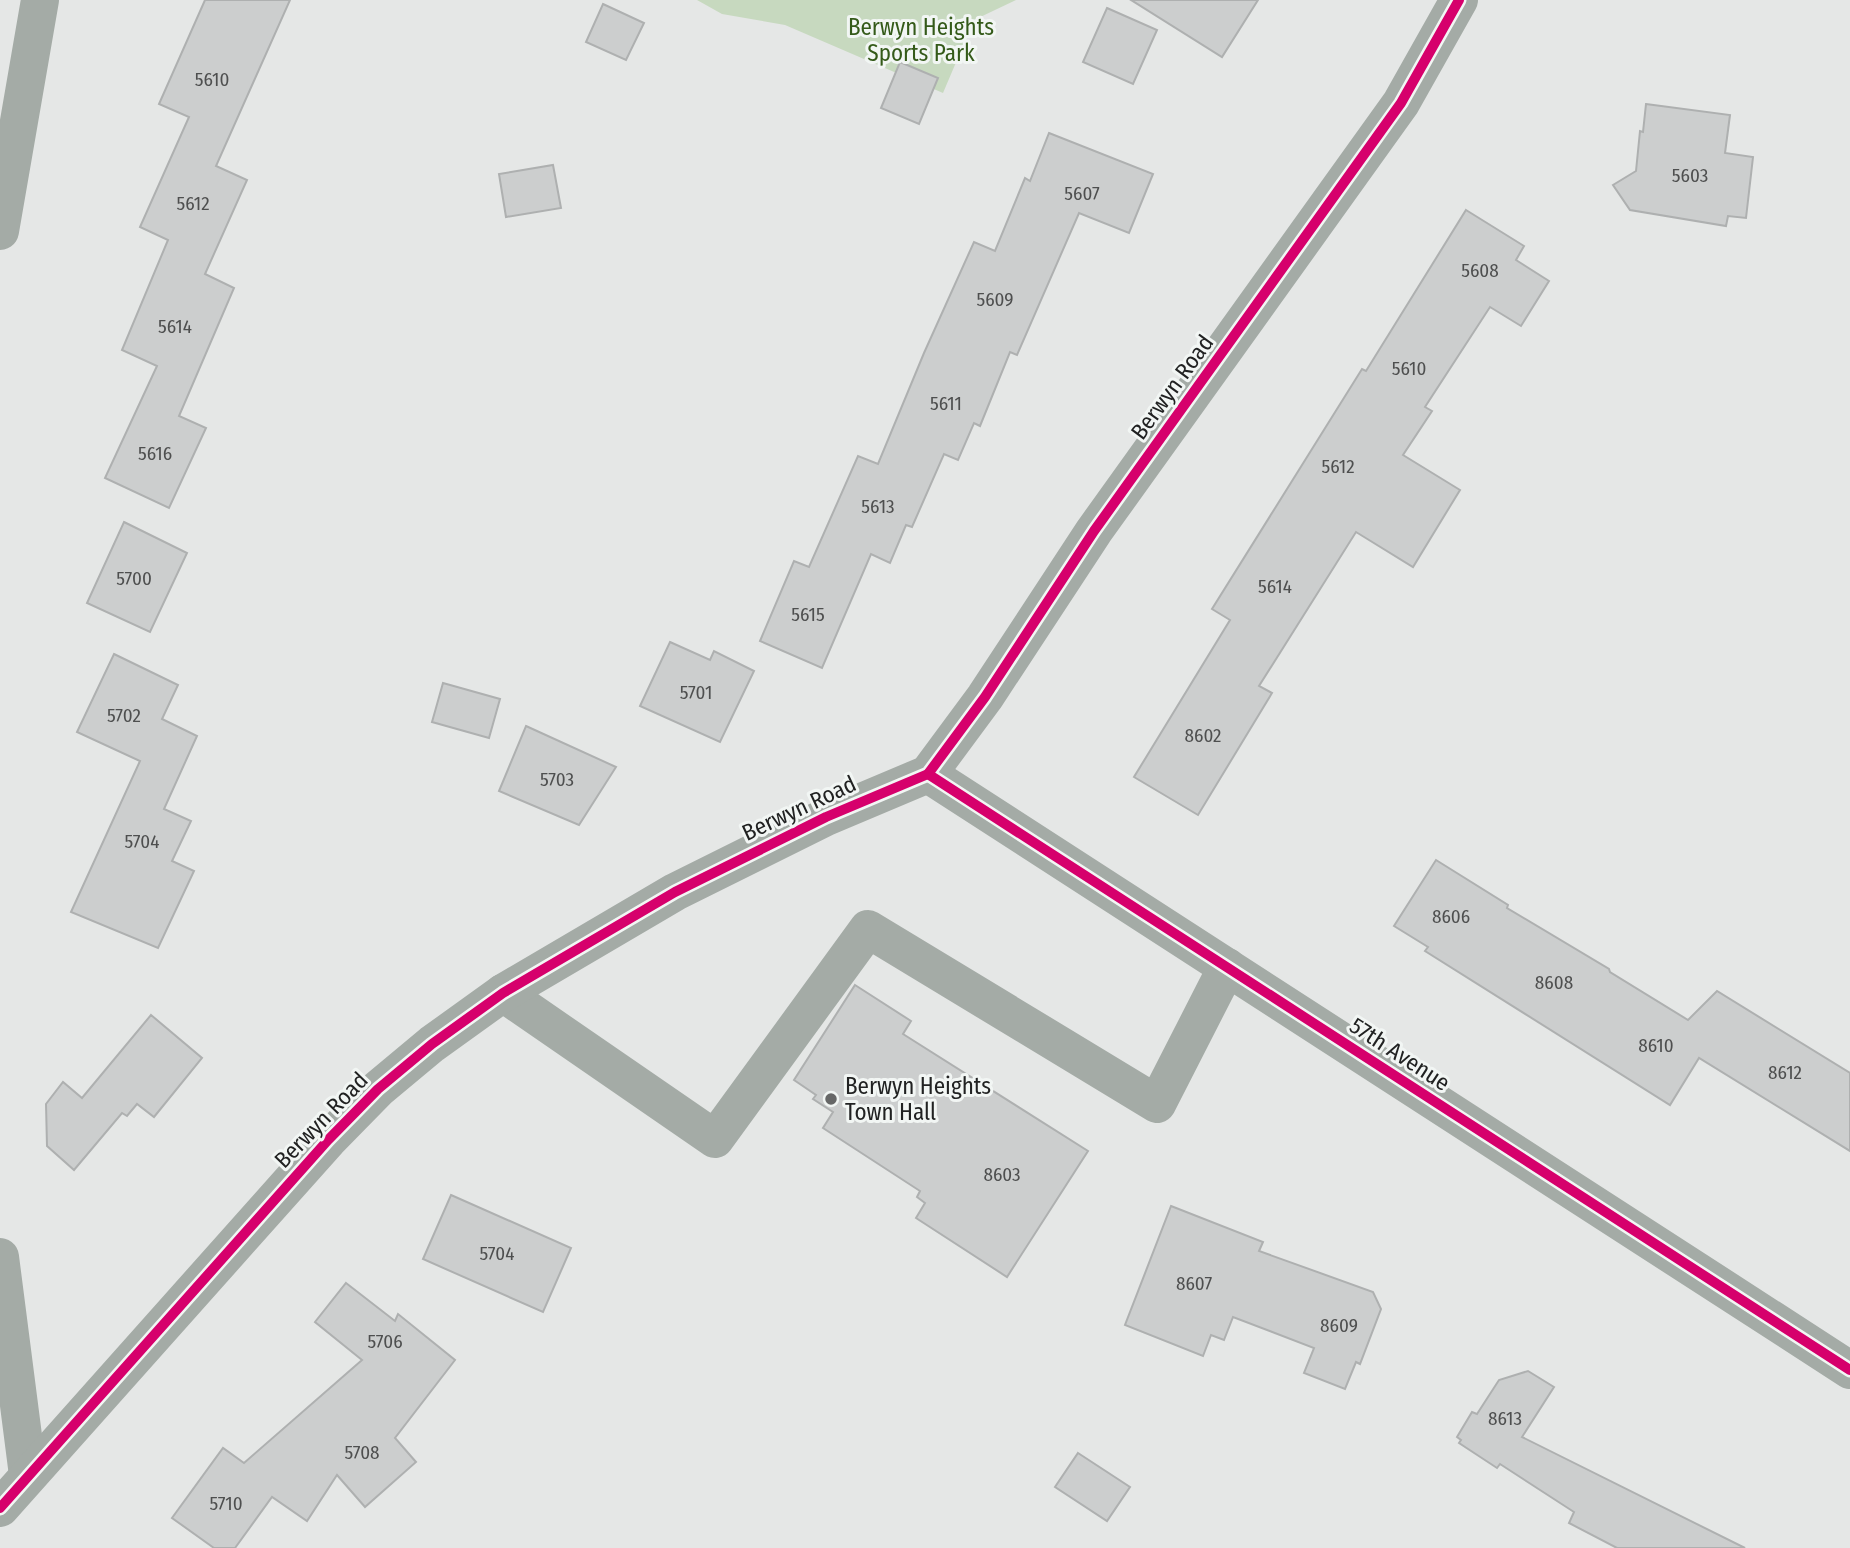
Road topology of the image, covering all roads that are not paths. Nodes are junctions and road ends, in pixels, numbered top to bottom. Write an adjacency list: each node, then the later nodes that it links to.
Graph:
1 (40, 0): 3 (street)
2 (1459, 0): 4 (street, Berwyn Road)
3 (0, 231)
4 (928, 774): 5 (street, 57th Avenue); 6 (street, Berwyn Road)
5 (1227, 967): 6 (street); 8 (street, 57th Avenue)
6 (503, 993): 9 (street, Berwyn Road)
7 (0, 1257): 9 (street)
8 (1850, 1370)
9 (28, 1475): 10 (street, Berwyn Road)
10 (0, 1508)

